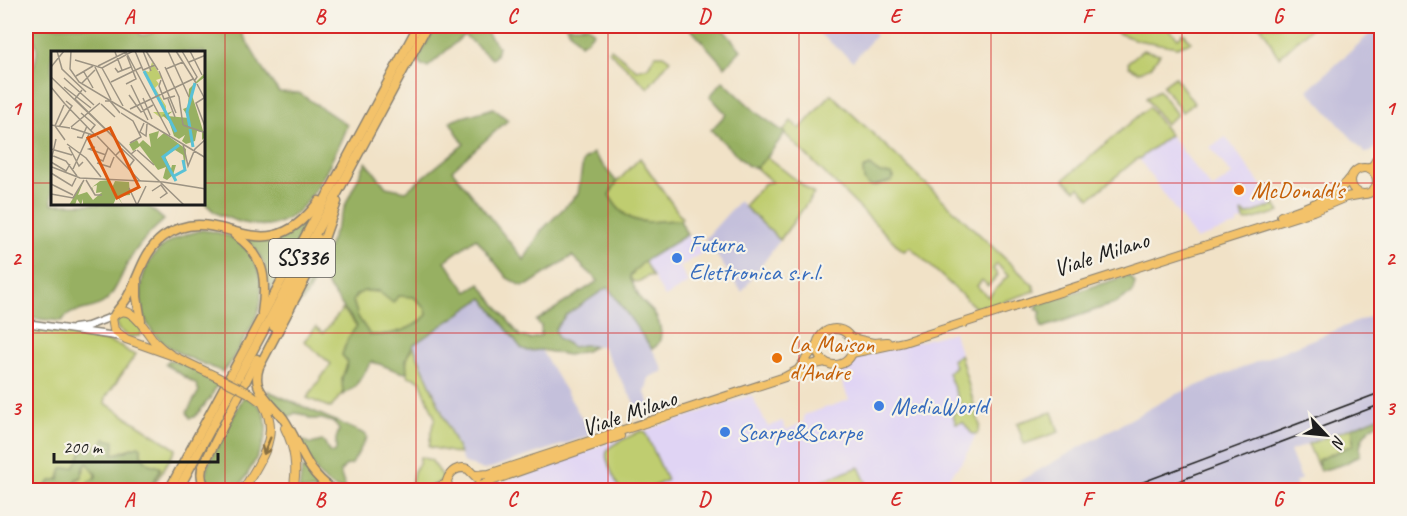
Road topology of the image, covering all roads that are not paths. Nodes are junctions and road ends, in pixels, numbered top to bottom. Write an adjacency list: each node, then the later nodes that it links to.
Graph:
1 (418, 26): 7 (highway, SS336)
2 (427, 26): 7 (highway, SS336)
3 (1382, 149): 6 (main road)
4 (1382, 161): 6 (main road)
5 (1352, 176): 6 (main road); 9 (main road); 19 (main road, Viale Milano)
6 (1376, 176): 8 (main road)
7 (341, 178): 10 (highway); 11 (highway); 14 (highway, SS336); 29 (highway, SS336)
8 (1378, 190): 9 (main road)
9 (1364, 195): 21 (main road, Viale Milano)
10 (335, 207): 30 (highway); 33 (highway)
11 (226, 230): 12 (highway); 14 (highway)
12 (137, 274): 13 (highway); 16 (highway)
13 (114, 315): 16 (main road); 17 (street); 18 (main road)
14 (262, 318): 28 (highway, SS336)
15 (26, 323): 17 (street)
16 (143, 325): 18 (main road); 22 (main road)
17 (64, 328): 18 (street)
18 (124, 338): 22 (main road)
19 (851, 338): 20 (main road); 21 (main road)
20 (818, 344): 23 (main road); 25 (main road, Viale Milano)
21 (852, 353): 23 (main road)
22 (171, 355): 24 (main road, bridge)
23 (825, 362): 27 (main road, Viale Milano)
24 (260, 400): 31 (main road, one-way to 31); 32 (main road)
25 (476, 475): 26 (main road, Viale Milano); 27 (main road)
26 (448, 487): 34 (main road)
27 (477, 488)
28 (169, 490)
29 (178, 490)
30 (207, 490)
31 (243, 490)
32 (293, 490)
33 (333, 490)
34 (429, 490)

